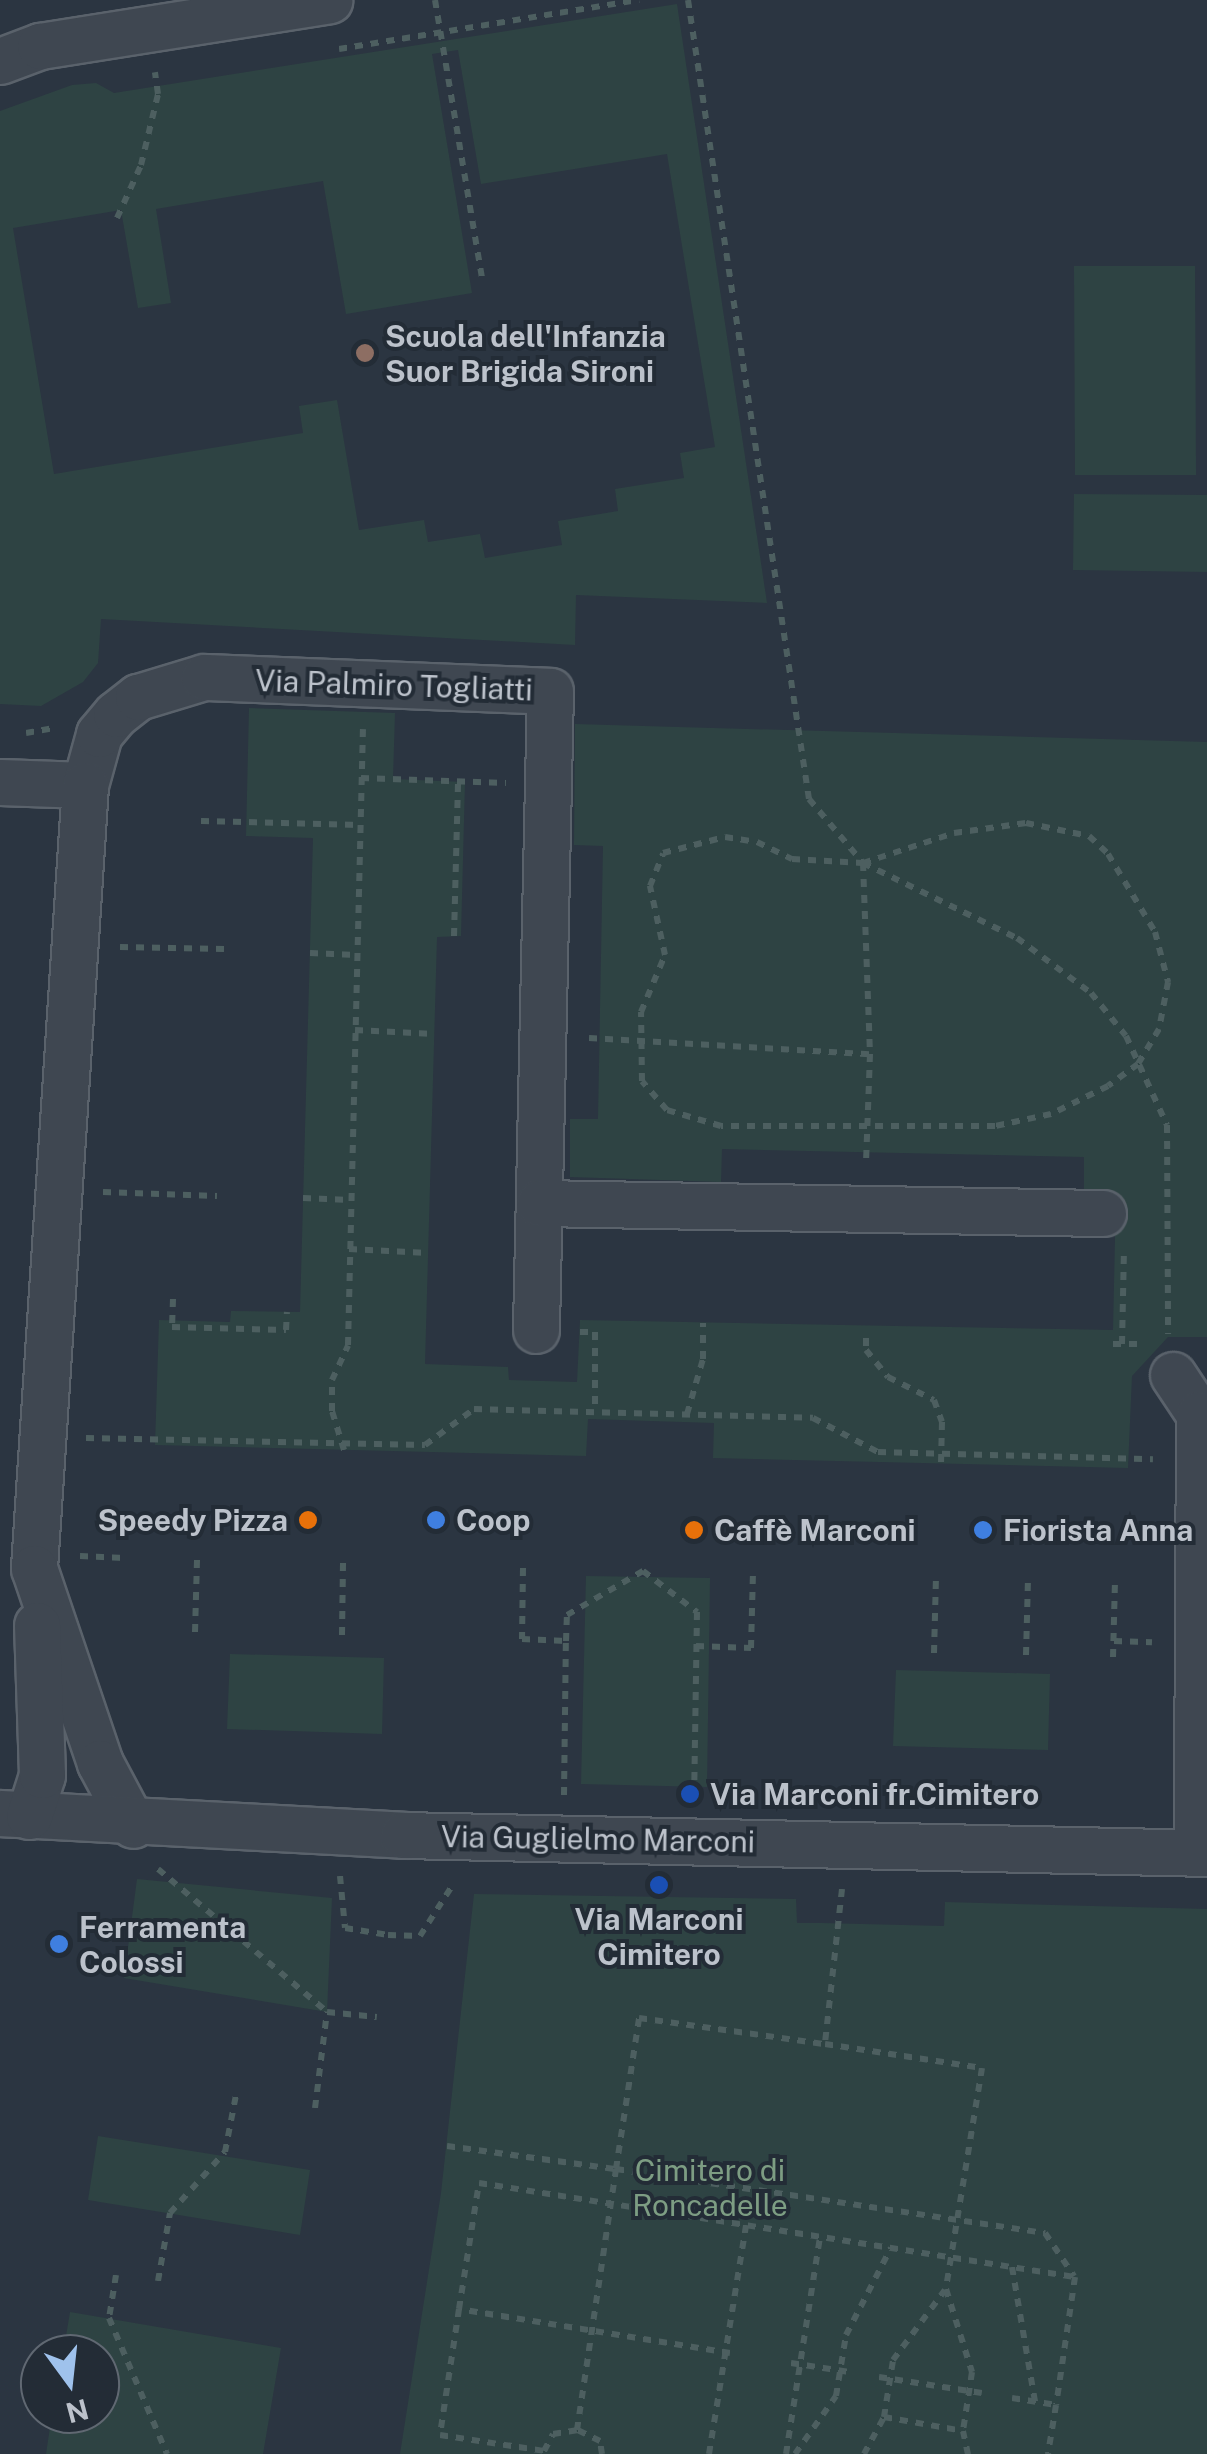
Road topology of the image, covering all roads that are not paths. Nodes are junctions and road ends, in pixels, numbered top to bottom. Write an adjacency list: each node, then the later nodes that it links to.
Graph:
1 (329, 0): 2 (street)
2 (0, 61)
3 (0, 782): 4 (street)
4 (85, 785): 5 (street, Via Palmiro Togliatti); 9 (street)
5 (539, 1203): 6 (street); 7 (street, Via Palmiro Togliatti)
6 (1102, 1213)
7 (536, 1330)
8 (1173, 1375): 12 (street, Via Guglielmo Marconi)
9 (58, 1561): 10 (street); 11 (street)
10 (14, 1814): 11 (street, Via Guglielmo Marconi)
11 (142, 1845): 12 (street, Via Guglielmo Marconi)
12 (1202, 1853)

